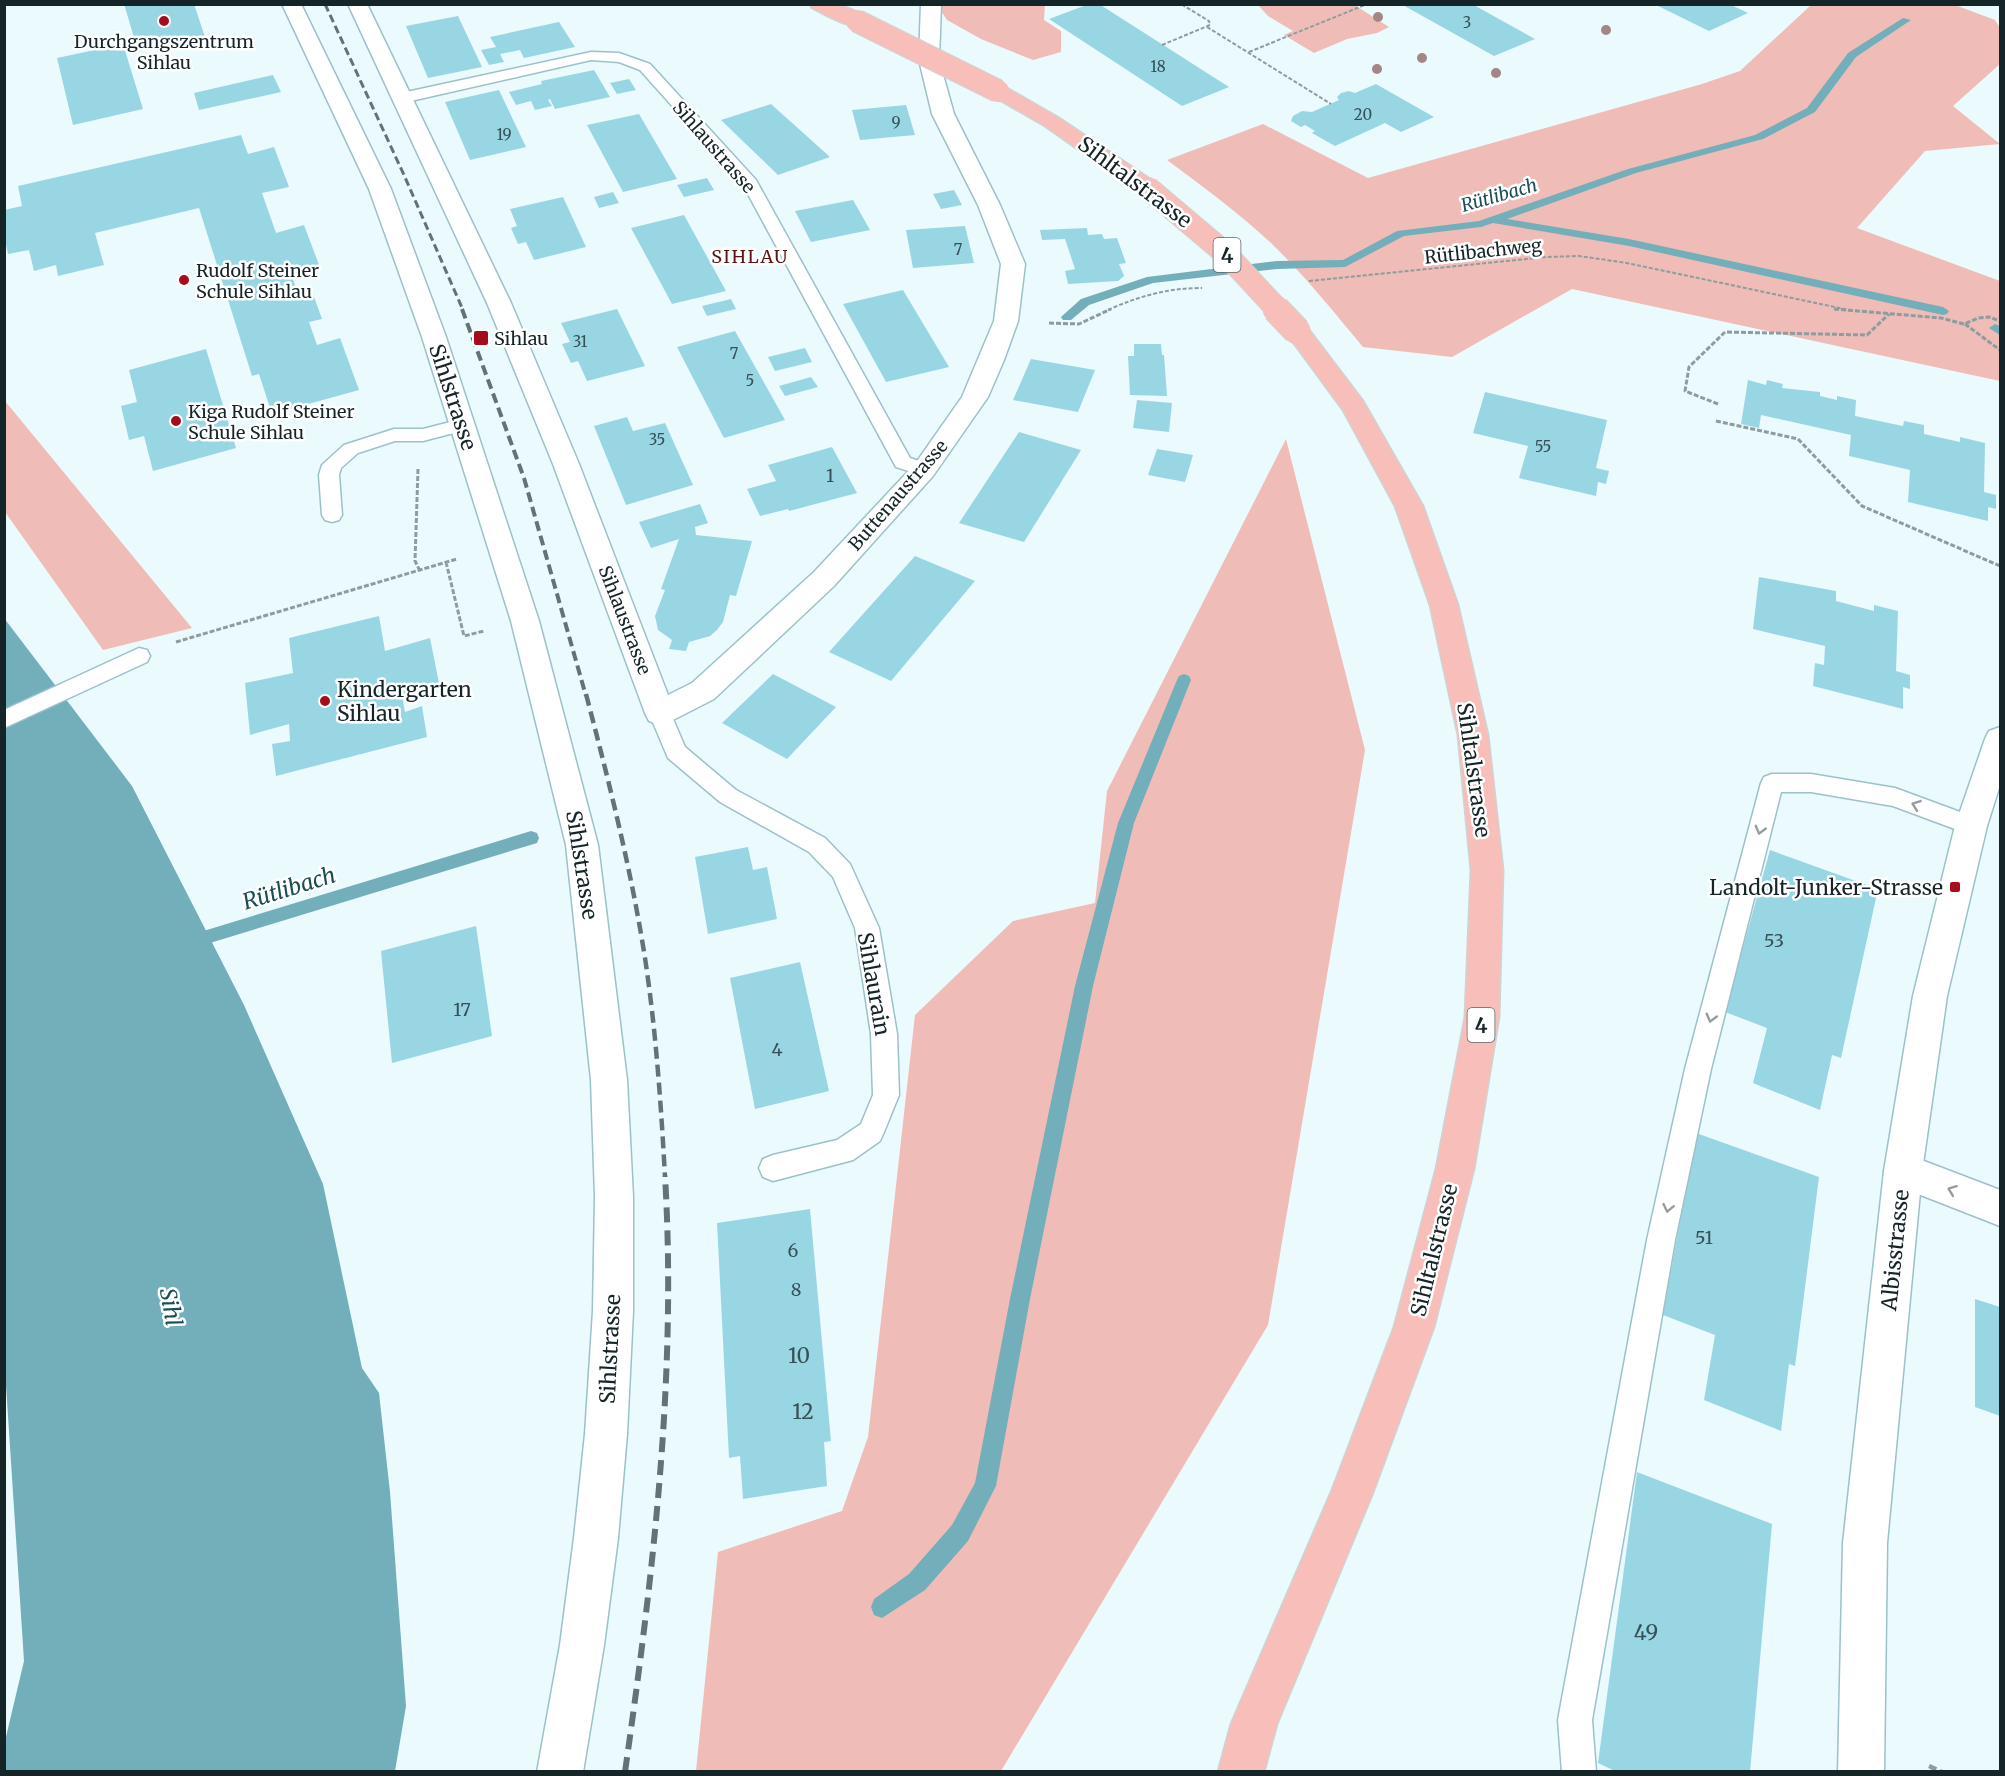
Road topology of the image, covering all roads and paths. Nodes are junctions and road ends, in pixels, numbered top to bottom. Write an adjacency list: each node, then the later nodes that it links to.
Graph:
1 (291, 4): 21 (street, Sihlstrasse)
2 (357, 4): 10 (street, Sihlaustrasse)
3 (819, 4): 38 (main road, Sihltalstrasse / 4, bridge)
4 (931, 4): 15 (street, Buttenaustrasse)
5 (1181, 4): 7 (path)
6 (1367, 4): 9 (path)
7 (1208, 27): 8 (path); 9 (path)
8 (1162, 45)
9 (1248, 52): 11 (path)
10 (402, 98): 23 (lane, Sihlaustrasse); 31 (street, Sihlaustrasse)
11 (1331, 104)
12 (1308, 281): 14 (path, Rütlibachweg)
13 (1207, 288): 15 (path)
14 (1889, 314): 17 (path, Rütlibachweg); 19 (path)
15 (1006, 321): 23 (street, Buttenaustrasse)
16 (2001, 321): 17 (path, Rütlibachweg)
17 (1964, 324): 18 (path, Rütlibachweg)
18 (2001, 350)
19 (1718, 404)
20 (1716, 421): 27 (path)
21 (462, 425): 24 (lane); 40 (street, Sihlstrasse)
22 (418, 466): 28 (path)
23 (924, 470): 31 (street, Buttenaustrasse)
24 (332, 515)
25 (457, 559): 26 (path)
26 (446, 562): 28 (path); 29 (path)
27 (2001, 566)
28 (420, 571): 30 (path)
29 (462, 626)
30 (139, 656): 32 (lane)
31 (660, 713): 35 (lane, Sihlaurain)
32 (4, 720)
33 (2001, 739): 34 (street, Albisstrasse)
34 (1971, 826): 36 (street, Albisstrasse); 43 (lane, one-way to 43)
35 (773, 1168)
36 (1903, 1171): 37 (street, one-way to 36); 44 (street, Albisstrasse)
37 (2001, 1209)
38 (1254, 1724): 41 (main road, Sihltalstrasse / 4); 42 (main road, Sihltalstrasse / 4)
39 (1929, 1766): 45 (path)
40 (560, 1772)
41 (1219, 1772)
42 (1241, 1772)
43 (1579, 1772)
44 (1861, 1772)
45 (1942, 1772)

